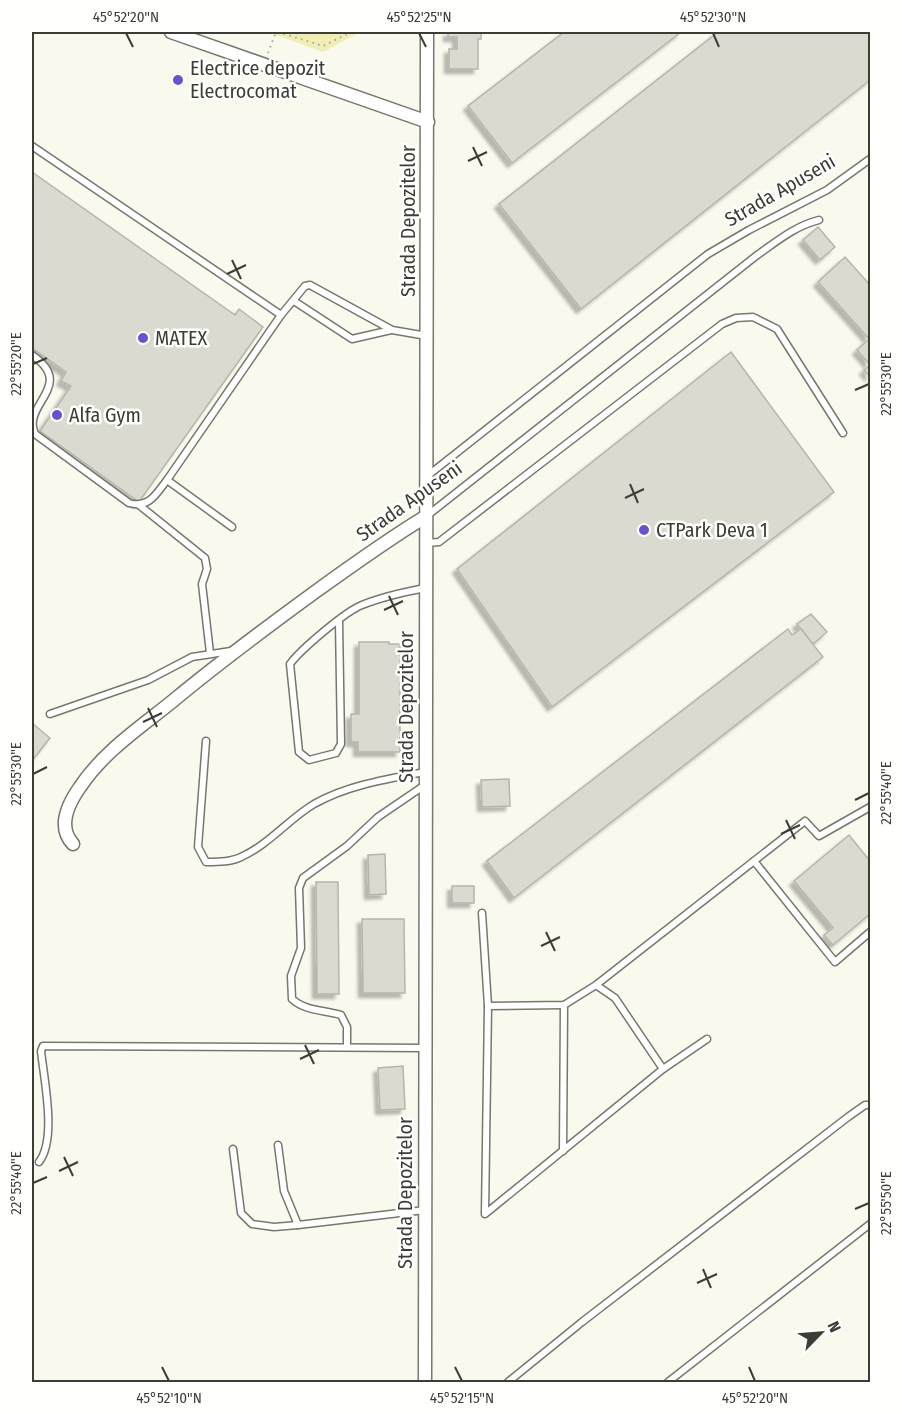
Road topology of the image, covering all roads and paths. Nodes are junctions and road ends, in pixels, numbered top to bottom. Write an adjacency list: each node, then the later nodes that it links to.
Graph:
1 (171, 32): 5 (street)
2 (277, 32): 3 (path); 5 (path)
3 (351, 32)
4 (427, 32): 6 (street, Strada Depozitelor)
5 (264, 64): 6 (street)
6 (428, 122): 13 (street, Strada Depozitelor)
7 (32, 146): 11 (lane)
8 (870, 159): 16 (lane, Strada Apuseni)
9 (819, 220): 19 (lane, Strada Apuseni)
10 (294, 301): 11 (lane); 12 (lane); 12 (lane)
11 (281, 315): 17 (lane)
12 (392, 330): 13 (lane)
13 (428, 336): 16 (street, Strada Depozitelor)
14 (32, 355): 18 (lane)
15 (843, 433): 21 (lane)
16 (426, 478): 19 (street, Strada Depozitelor)
17 (168, 480): 18 (lane); 20 (lane)
18 (139, 505): 25 (lane)
19 (425, 518): 21 (street, Strada Depozitelor); 24 (street, Strada Apuseni)
20 (232, 526)
21 (425, 543): 22 (street, Strada Depozitelor)
22 (425, 588): 23 (lane); 28 (street, Strada Depozitelor)
23 (339, 621): 23 (lane)
24 (235, 650): 25 (lane); 31 (street, Strada Apuseni)
25 (210, 653): 26 (lane)
26 (50, 714)
27 (206, 741): 28 (lane)
28 (425, 772): 29 (street, Strada Depozitelor)
29 (425, 785): 39 (lane); 40 (street, Strada Depozitelor)
30 (870, 807): 32 (lane)
31 (73, 844)
32 (754, 861): 34 (lane); 35 (lane)
33 (482, 913): 37 (lane)
34 (870, 932)
35 (596, 985): 36 (lane); 41 (lane)
36 (564, 1005): 37 (lane); 45 (lane)
37 (488, 1006): 45 (lane)
38 (707, 1039): 41 (lane)
39 (347, 1047): 40 (lane); 46 (lane)
40 (425, 1048): 47 (street, Strada Depozitelor)
41 (663, 1069): 45 (lane)
42 (870, 1105): 51 (lane)
43 (278, 1145): 49 (lane)
44 (232, 1149): 49 (lane)
45 (563, 1151)
46 (39, 1162)
47 (425, 1209): 49 (lane); 50 (street, Strada Depozitelor)
48 (870, 1224): 52 (lane)
49 (298, 1225)
50 (425, 1383)
51 (508, 1383)
52 (668, 1383)

